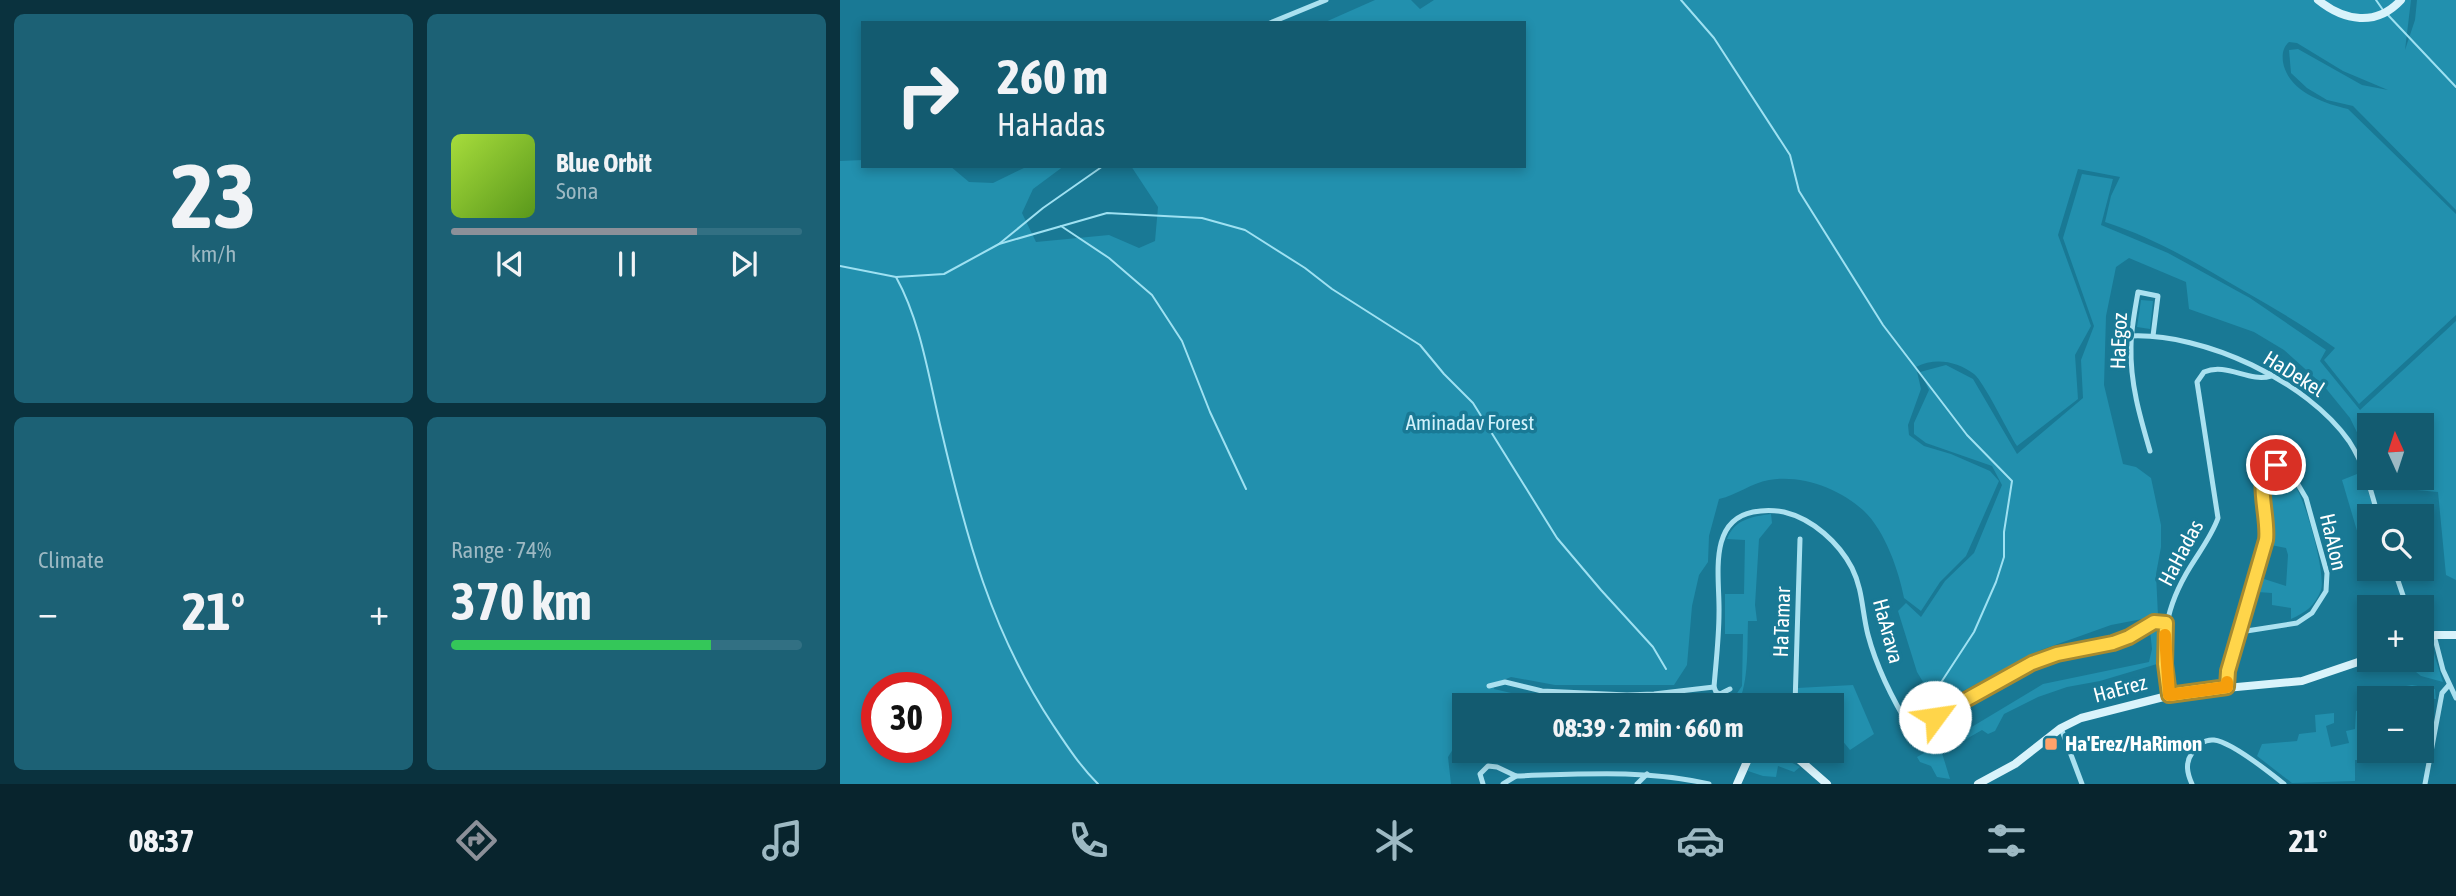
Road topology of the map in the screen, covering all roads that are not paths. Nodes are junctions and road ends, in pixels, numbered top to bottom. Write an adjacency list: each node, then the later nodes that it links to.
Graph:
1 (1326, 0): 4 (street)
2 (2318, 0): 3 (street)
3 (2401, 0)
4 (1275, 21)
5 (2132, 336): 6 (street, HaDekel); 6 (street, HaEgoz); 8 (street, HaEgoz)
6 (2153, 336): 7 (street, HaDekel)
7 (2271, 376): 9 (street, HaDekel); 11 (street, HaHadas)
8 (2150, 451)
9 (2375, 504)
10 (1800, 539): 21 (street, HaTamar)
11 (2166, 623): 18 (street, HaArava); 22 (street, HaHadas)
12 (2240, 632): 12 (street, HaAlon); 19 (street, HaAlon)
13 (2434, 635): 14 (street); 16 (street)
14 (2456, 635)
15 (2357, 663): 19 (street, HaErez)
16 (2449, 685): 23 (street); 39 (street)
17 (1489, 686): 18 (street)
18 (1714, 687): 20 (street)
19 (2227, 687): 22 (street, HaErez)
20 (1730, 689)
21 (1795, 693)
22 (2169, 695): 24 (street, HaErez)
23 (2456, 698)
24 (2061, 728): 35 (street, HaErez); 36 (street)
25 (1746, 763): 33 (street)
26 (1804, 763): 34 (street)
27 (1647, 774): 28 (street); 31 (street); 32 (street)
28 (1516, 776): 29 (street); 30 (street)
29 (1483, 784)
30 (1503, 784)
31 (1637, 784)
32 (1709, 784)
33 (1737, 784)
34 (1827, 784)
35 (1978, 784)
36 (2082, 784)
37 (2192, 784): 38 (street)
38 (2284, 784)
39 (2424, 784)

